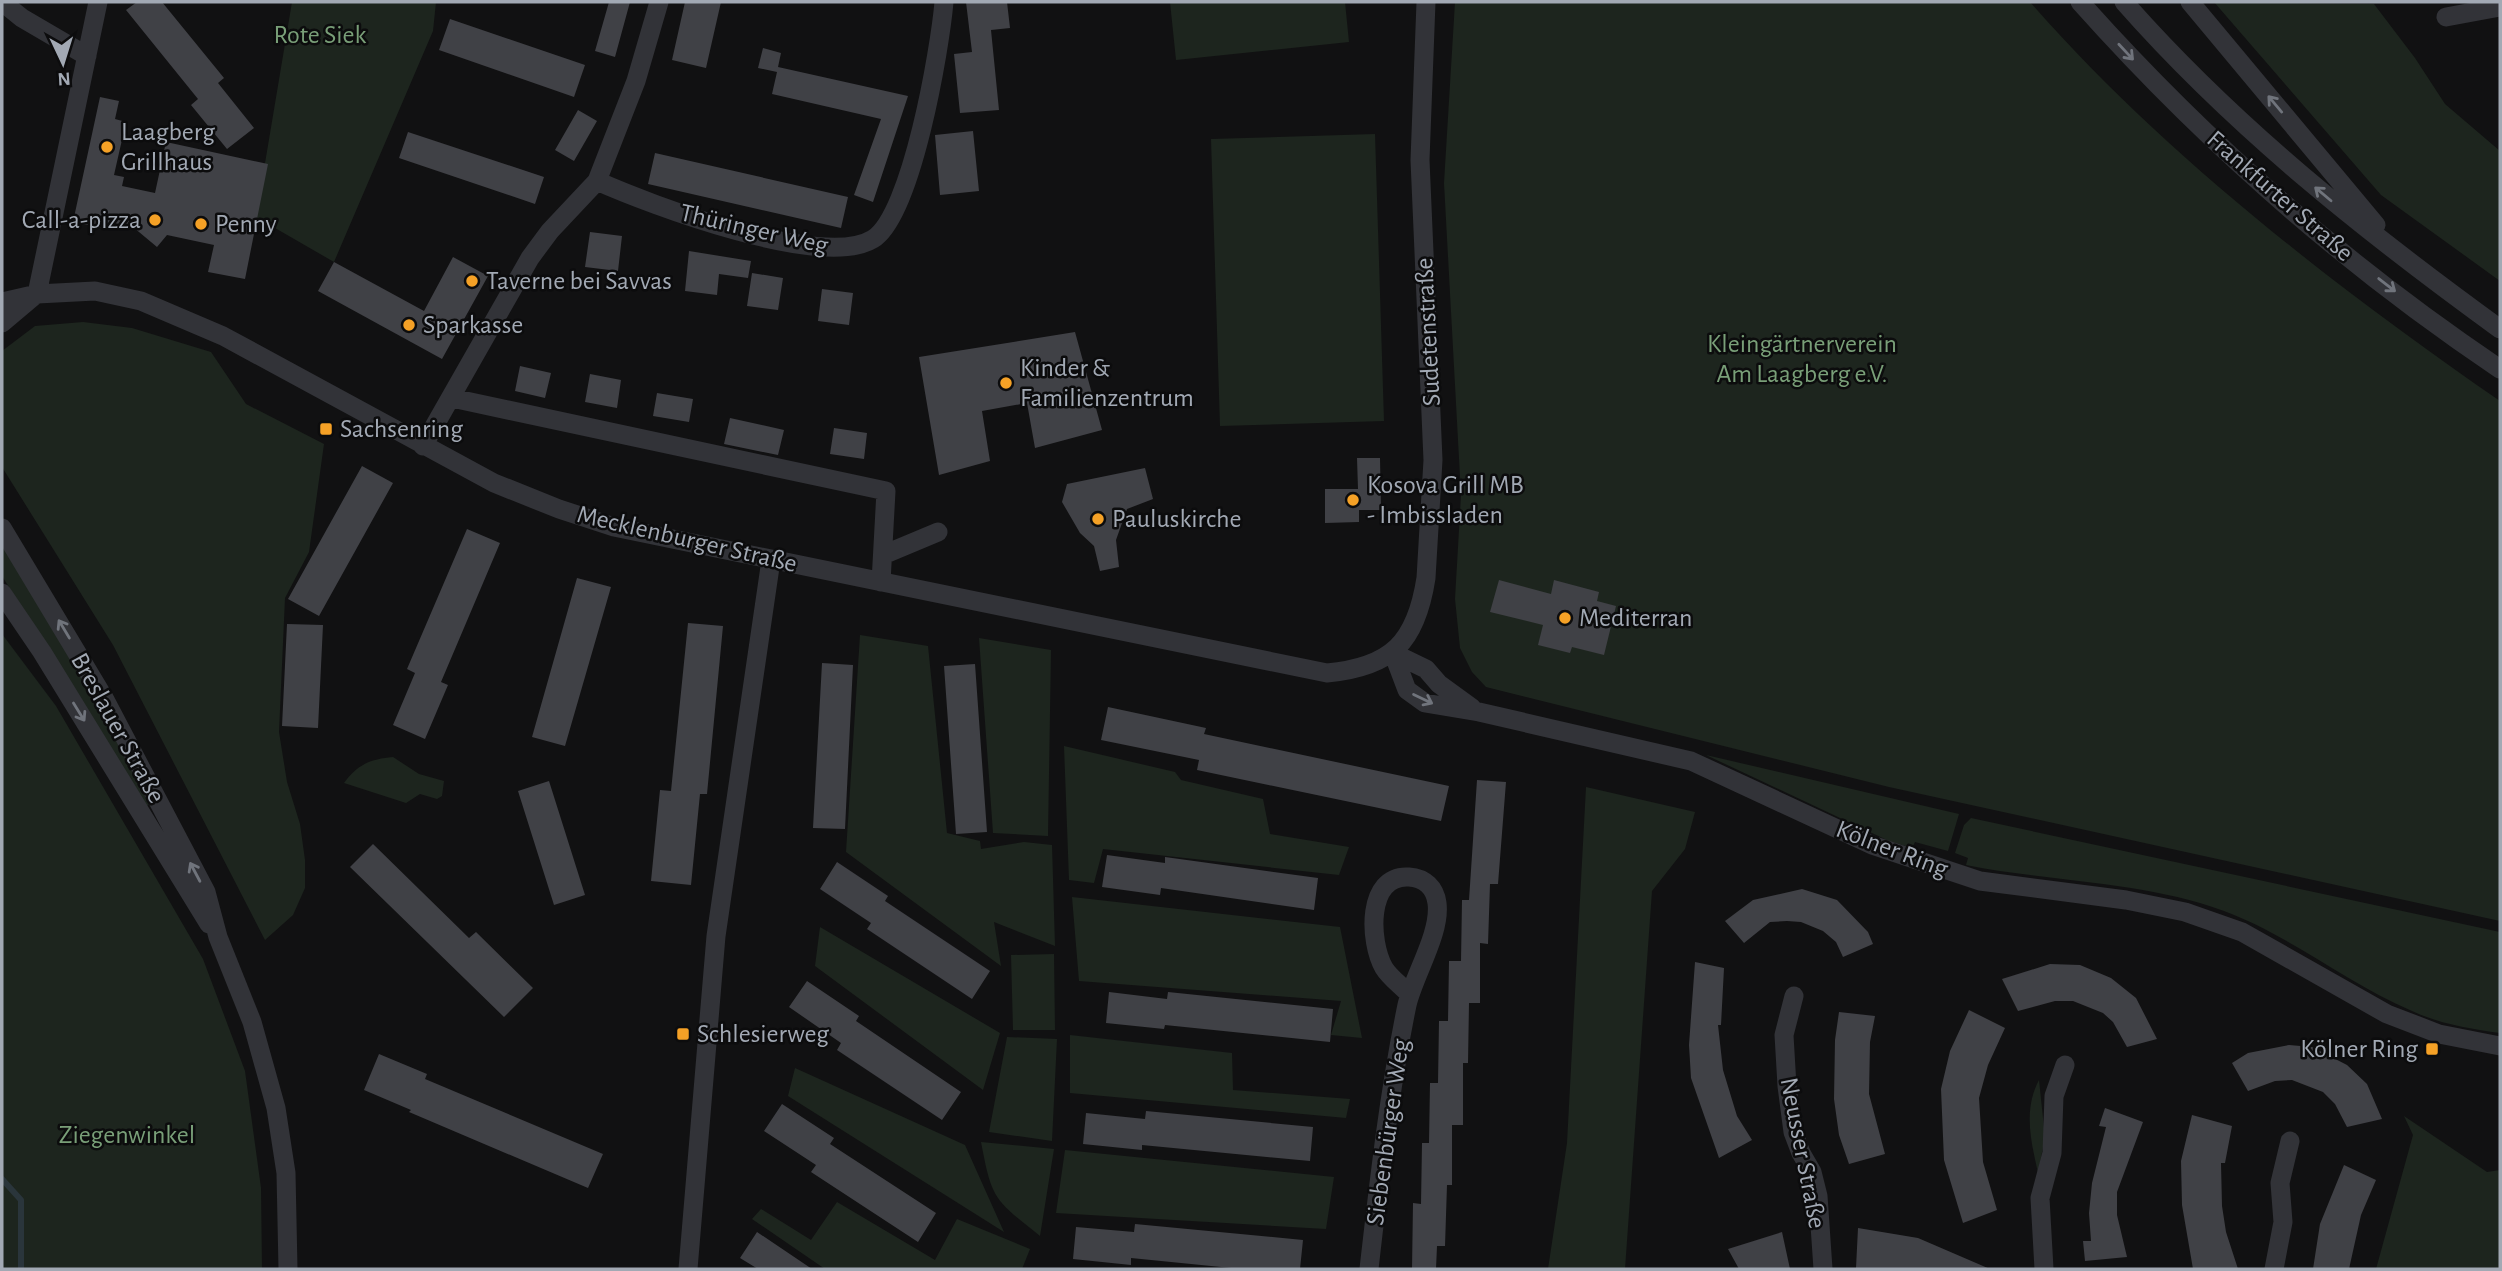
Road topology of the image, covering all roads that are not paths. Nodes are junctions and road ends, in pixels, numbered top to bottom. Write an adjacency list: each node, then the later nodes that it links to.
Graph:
1 (2, 2): 11 (street)
2 (98, 2): 11 (street)
3 (659, 2): 12 (street)
4 (944, 2): 12 (street, Thüringer Weg)
5 (1426, 2): 27 (street, Sudetenstraße)
6 (2080, 2): 18 (street, Frankfurter Straße, one-way to 18)
7 (2124, 2): 13 (street, Frankfurter Straße, one-way to 7)
8 (2190, 2): 13 (street, one-way to 8)
9 (2500, 6): 10 (street)
10 (2446, 17)
11 (87, 56): 14 (street)
12 (597, 181): 19 (street)
13 (2415, 267): 17 (street, Frankfurter Straße)
14 (37, 294): 15 (street, Mecklenburger Straße); 16 (street); 20 (street, Mecklenburger Straße)
15 (2, 302)
16 (2, 323)
17 (2500, 329)
18 (2500, 369)
19 (452, 398): 20 (street); 23 (street)
20 (423, 446): 24 (street, Mecklenburger Straße)
21 (2, 528): 29 (street, Breslauer Straße, one-way to 21)
22 (938, 532): 23 (street)
23 (883, 555): 25 (street)
24 (771, 560): 25 (street, Mecklenburger Straße); 36 (street)
25 (881, 582): 27 (street, Mecklenburger Straße)
26 (2, 593): 29 (street, Breslauer Straße, one-way to 29)
27 (1393, 653): 28 (street, Kölner Ring); 28 (street, Kölner Ring, one-way to 28)
28 (1479, 712): 32 (street, Kölner Ring)
29 (218, 937): 35 (street, Breslauer Straße)
30 (1409, 995): 30 (street, Siebenbürger Weg); 37 (street, Siebenbürger Weg)
31 (1794, 996): 38 (street, Neusser Straße)
32 (2500, 1046)
33 (2066, 1065): 39 (street)
34 (2290, 1141): 40 (street)
35 (288, 1269)
36 (688, 1269)
37 (1369, 1269)
38 (1823, 1269)
39 (2044, 1269)
40 (2274, 1269)

